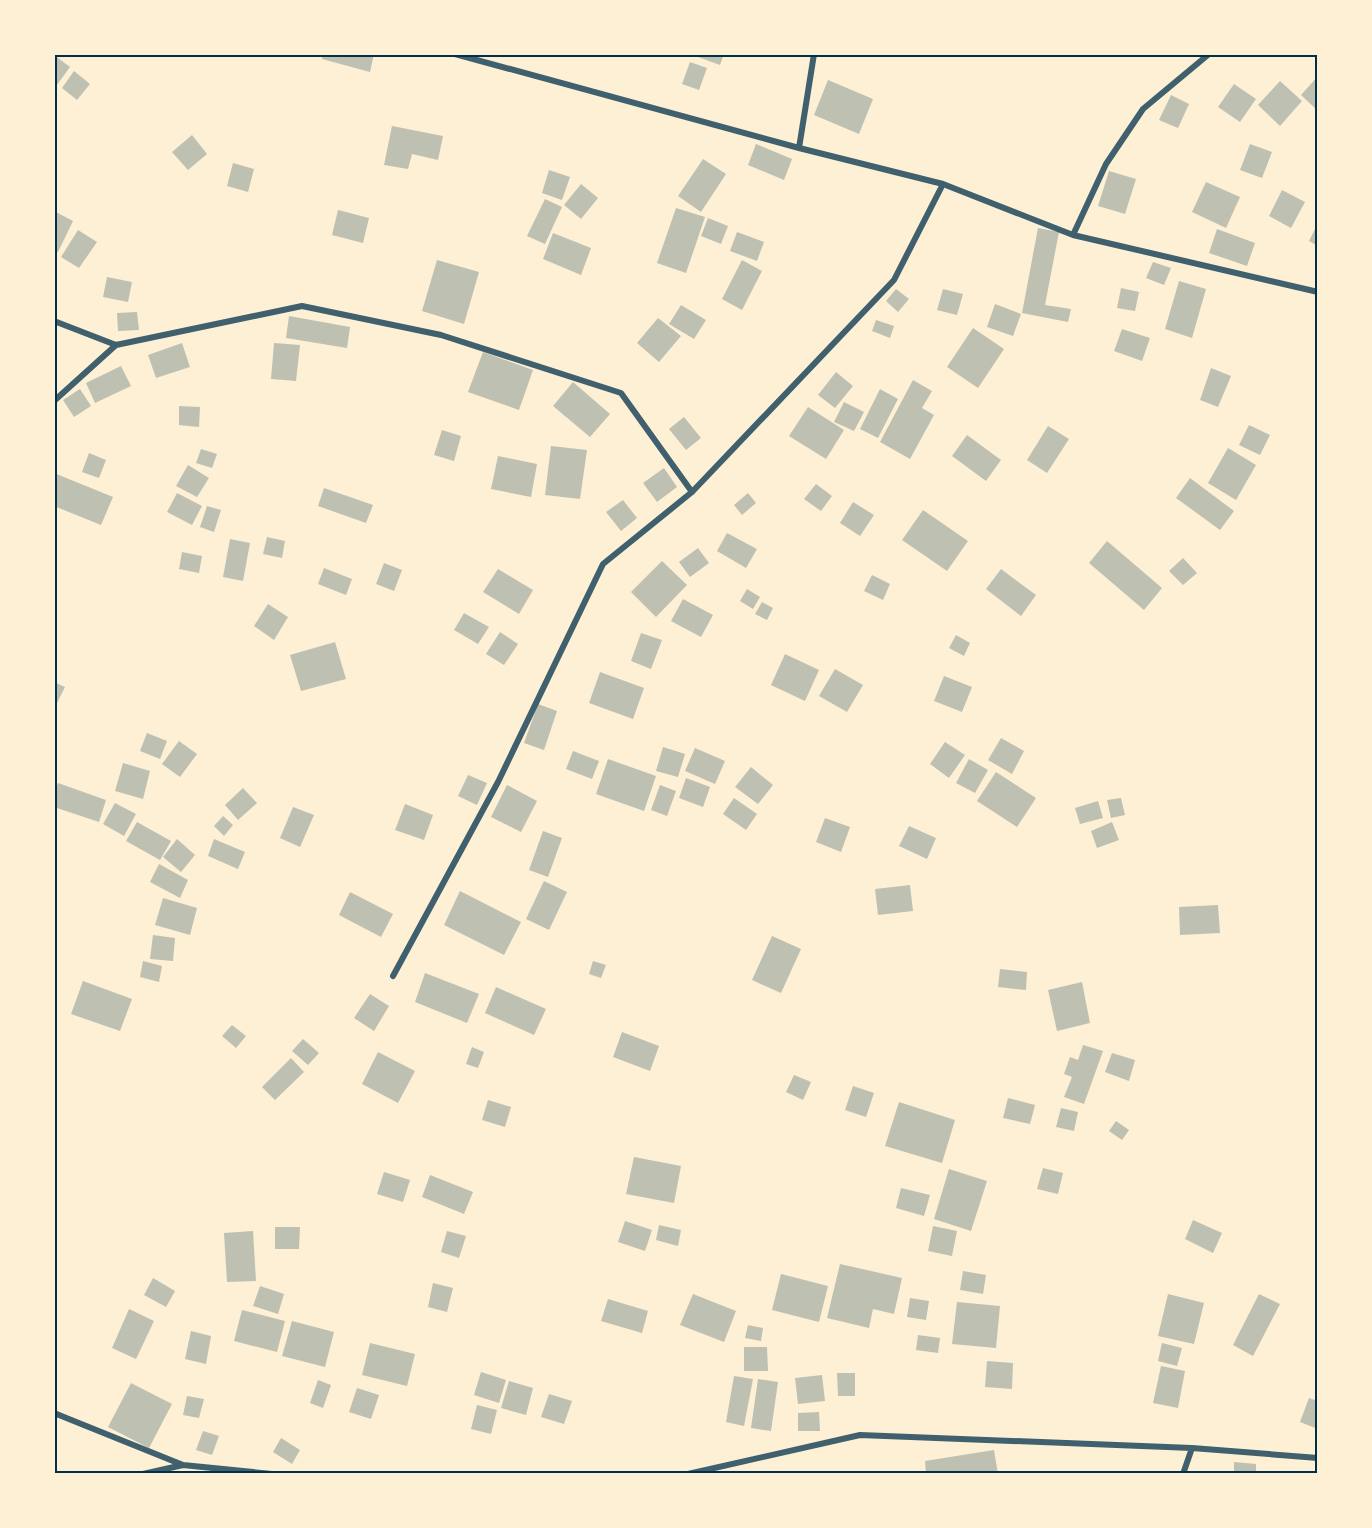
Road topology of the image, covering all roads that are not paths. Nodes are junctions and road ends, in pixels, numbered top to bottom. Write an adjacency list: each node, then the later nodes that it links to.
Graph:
1 (459, 54): 4 (street)
2 (814, 54): 4 (street)
3 (1209, 54): 6 (street)
4 (799, 148): 5 (street)
5 (943, 184): 6 (street); 11 (street)
6 (1073, 235): 7 (street)
7 (1318, 292)
8 (54, 321): 9 (street)
9 (116, 345): 10 (street); 11 (street)
10 (54, 401)
11 (692, 492): 12 (street)
12 (393, 976)
13 (54, 1413): 16 (street)
14 (1192, 1448): 15 (street); 19 (street); 20 (street)
15 (1318, 1458)
16 (183, 1465): 17 (street); 18 (street)
17 (143, 1474)
18 (272, 1474)
19 (688, 1474)
20 (1183, 1474)

